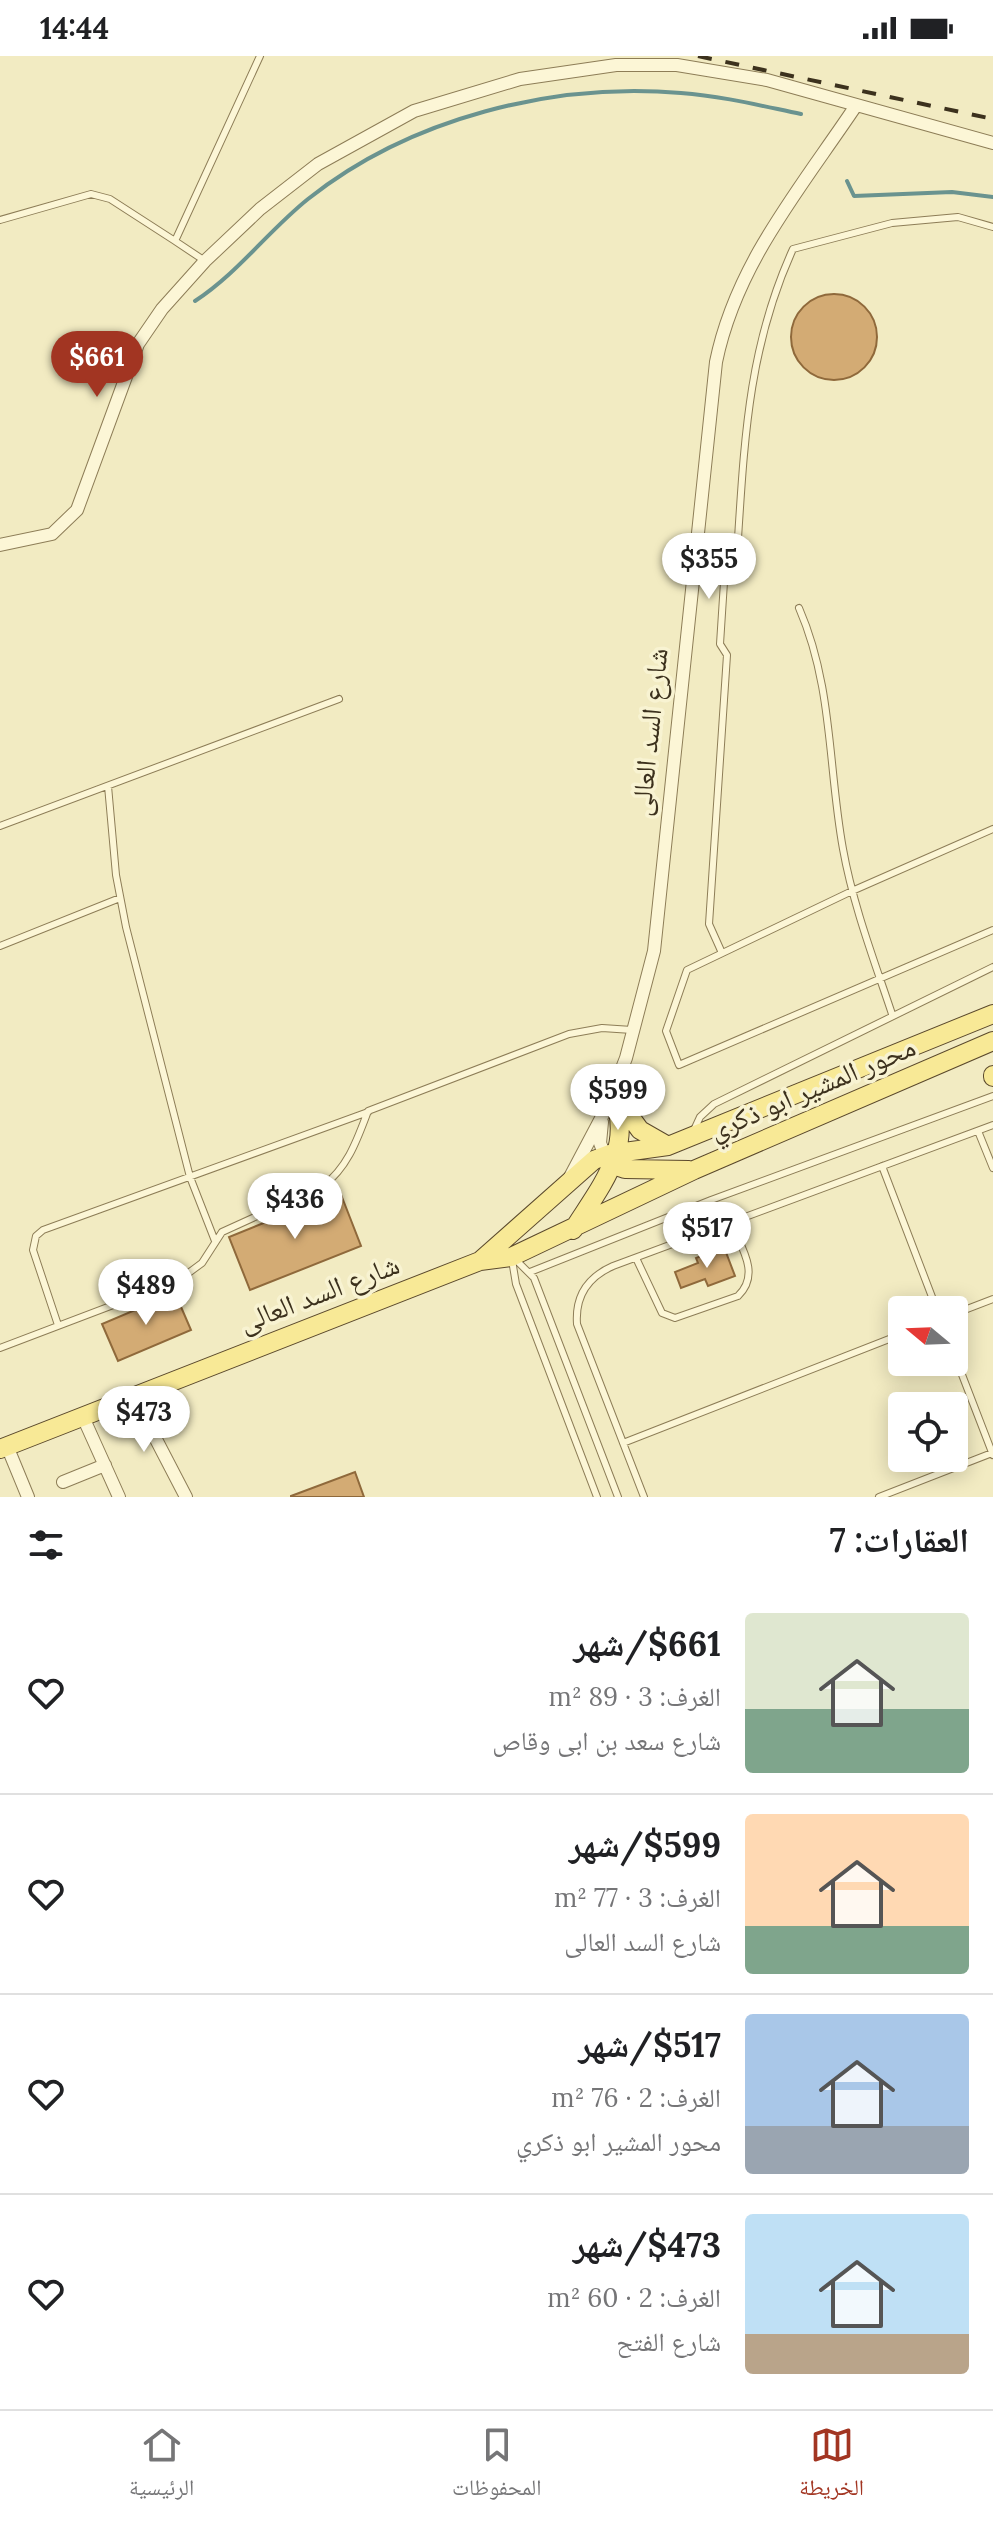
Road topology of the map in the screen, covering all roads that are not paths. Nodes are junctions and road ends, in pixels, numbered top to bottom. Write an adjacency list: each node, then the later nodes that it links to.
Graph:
1 (260, 56): 6 (lane)
2 (855, 107): 3 (street); 7 (street); 23 (street, شارع السد العالى)
3 (993, 143)
4 (0, 220): 6 (lane)
5 (993, 227): 18 (lane)
6 (175, 241): 7 (lane)
7 (205, 261): 8 (street)
8 (0, 545)
9 (799, 608): 14 (lane)
10 (339, 699): 11 (lane)
11 (108, 786): 12 (lane); 15 (lane)
12 (0, 826)
13 (993, 829): 14 (lane)
14 (852, 891): 18 (lane); 20 (lane)
15 (120, 898): 17 (lane); 36 (lane)
16 (993, 930): 20 (lane)
17 (0, 946)
18 (722, 953): 20 (lane)
19 (993, 967): 21 (lane)
20 (880, 979): 21 (lane)
21 (892, 1014): 30 (lane)
22 (993, 1014): 30 (main road, محور المشير ابو ذكري)
23 (635, 1031): 25 (street, شارع السد العالى); 27 (lane)
24 (993, 1041): 35 (main road, محور المشير ابو ذكري)
25 (611, 1096): 31 (main road); 32 (main road); 37 (street, شارع السد العالى)
26 (993, 1096): 44 (lane)
27 (368, 1111): 36 (lane); 40 (lane)
28 (993, 1125): 29 (lane)
29 (978, 1131): 33 (lane); 34 (lane)
30 (692, 1137): 31 (main road, محور المشير ابو ذكري)
31 (668, 1146): 32 (main road, محور المشير ابو ذكري)
32 (611, 1158): 35 (main road); 37 (main road, محور المشير ابو ذكري); 39 (main road)
33 (882, 1166): 38 (lane); 45 (lane)
34 (993, 1168)
35 (694, 1170): 39 (main road, محور المشير ابو ذكري)
36 (190, 1177): 40 (lane); 48 (lane)
37 (567, 1183): 43 (main road, محور المشير ابو ذكري)
38 (731, 1223): 42 (lane); 42 (lane)
39 (573, 1230): 41 (main road, محور المشير ابو ذكري)
40 (215, 1241): 48 (lane)
41 (511, 1257): 43 (main road, محور المشير ابو ذكري); 44 (lane); 62 (lane)
42 (636, 1258): 54 (lane)
43 (480, 1261): 52 (main road, شارع السد العالى)
44 (530, 1272): 63 (lane)
45 (932, 1296)
46 (993, 1299): 47 (lane)
47 (968, 1309)
48 (58, 1325): 50 (lane)
49 (888, 1339): 54 (lane)
50 (0, 1348)
51 (962, 1376): 56 (lane)
52 (133, 1395): 53 (main road, شارع السد العالى); 61 (street)
53 (83, 1417): 55 (main road, شارع السد العالى); 57 (street)
54 (623, 1443): 64 (lane)
55 (4, 1448): 59 (street)
56 (992, 1454): 65 (lane)
57 (105, 1465): 58 (street); 60 (street)
58 (63, 1482)
59 (28, 1497)
60 (119, 1497)
61 (186, 1497)
62 (597, 1497)
63 (618, 1497)
64 (644, 1497)
65 (879, 1497)

